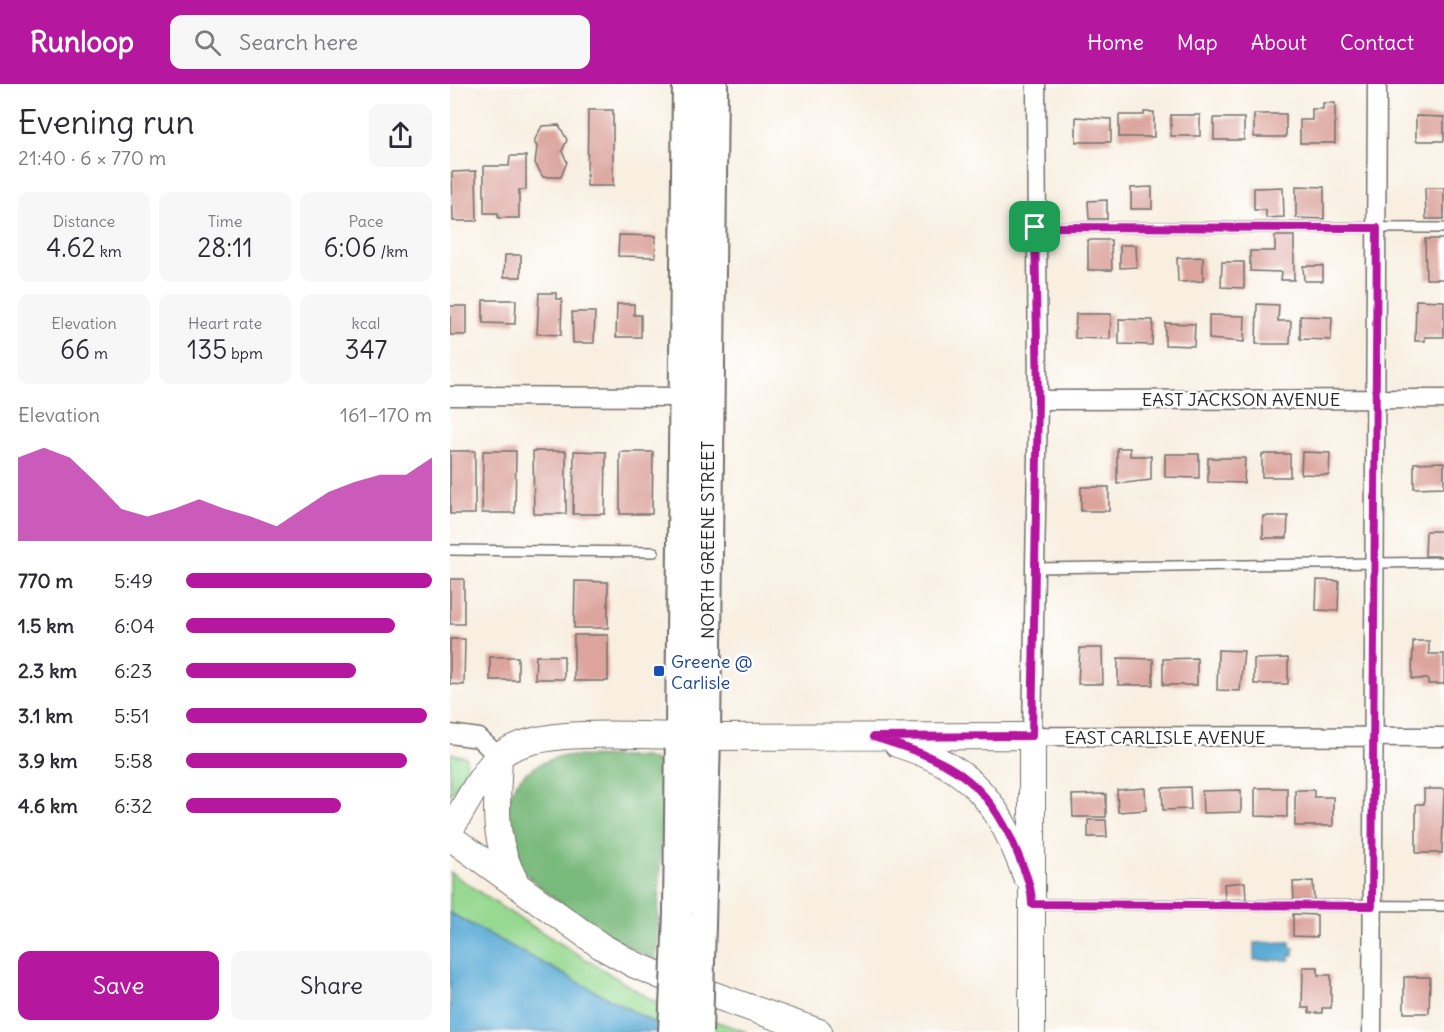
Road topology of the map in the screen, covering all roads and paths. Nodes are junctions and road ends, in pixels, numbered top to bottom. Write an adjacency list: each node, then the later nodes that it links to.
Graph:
1 (687, 84): 9 (main road, NORTH GREENE STREET)
2 (712, 84): 20 (main road, NORTH GREENE STREET)
3 (1036, 84): 5 (street)
4 (1377, 84): 6 (street)
5 (1035, 227): 6 (lane); 12 (street)
6 (1377, 228): 7 (lane); 10 (street)
7 (1444, 228)
8 (450, 396): 9 (street)
9 (682, 398): 20 (main road, NORTH GREENE STREET)
10 (1376, 399): 11 (street, EAST JACKSON AVENUE); 12 (street, EAST JACKSON AVENUE); 15 (street)
11 (1444, 399)
12 (1038, 400): 17 (street)
13 (450, 550): 14 (lane)
14 (654, 552)
15 (1374, 562): 16 (lane); 17 (lane); 22 (street)
16 (1444, 562)
17 (1035, 568): 19 (street)
18 (450, 734): 24 (street)
19 (1032, 736): 21 (street, EAST CARLISLE AVENUE); 22 (street, EAST CARLISLE AVENUE); 28 (street)
20 (693, 737): 21 (street, EAST CARLISLE AVENUE); 24 (street, EAST CARLISLE AVENUE); 31 (main road, NORTH GREENE STREET)
21 (873, 737): 28 (street)
22 (1373, 737): 23 (street, EAST CARLISLE AVENUE); 29 (street)
23 (1444, 737)
24 (499, 757): 25 (street, EAST CARLISLE AVENUE); 27 (street)
25 (450, 830)
26 (450, 837): 27 (street)
27 (518, 886): 35 (street)
28 (1032, 897): 29 (lane); 32 (street)
29 (1372, 906): 30 (lane); 38 (street)
30 (1444, 906)
31 (689, 919): 33 (main road, NORTH GREENE STREET, bridge); 34 (main road, NORTH GREENE STREET, bridge)
32 (1032, 992): 36 (street); 37 (street)
33 (673, 1032)
34 (698, 1032)
35 (819, 1032)
36 (1020, 1032)
37 (1032, 1032)
38 (1372, 1032)

